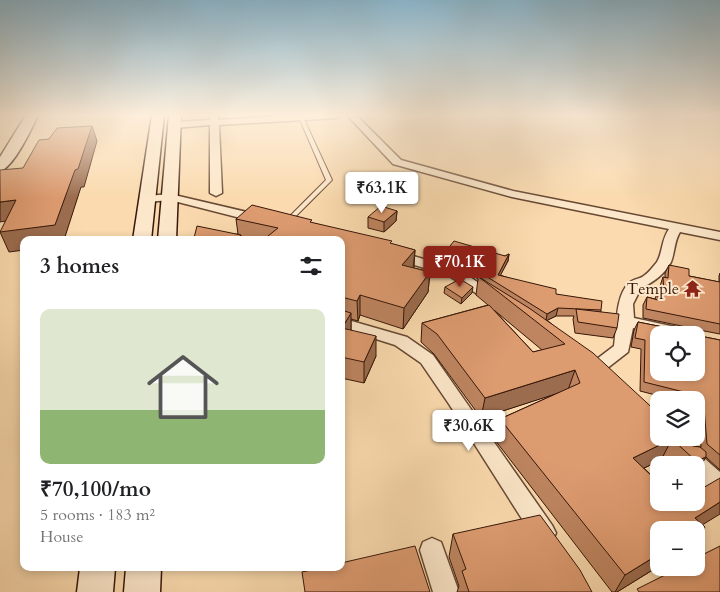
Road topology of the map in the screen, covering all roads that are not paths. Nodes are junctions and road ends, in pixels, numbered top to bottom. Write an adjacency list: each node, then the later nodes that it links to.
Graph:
1 (16, 143): 7 (street)
2 (154, 143): 10 (street)
3 (174, 143): 9 (street)
4 (215, 143): 8 (street)
5 (312, 143): 11 (lane)
6 (378, 143): 12 (street)
7 (1, 164)
8 (216, 193)
9 (170, 197): 10 (street); 11 (street); 15 (street)
10 (147, 200): 14 (street)
11 (283, 225): 13 (street)
12 (678, 228): 16 (street); 19 (street)
13 (302, 230)
14 (142, 236)
15 (167, 236)
16 (720, 236)
17 (386, 252): 18 (street)
18 (508, 307)
19 (626, 321): 21 (street); 22 (street)
20 (345, 324): 26 (street)
21 (650, 326)
22 (609, 382)
23 (677, 446): 24 (street)
24 (720, 486)
25 (432, 550): 31 (street)
26 (558, 552)
27 (98, 571): 29 (street)
28 (144, 571): 30 (street)
29 (95, 592)
30 (142, 592)
31 (446, 592)

